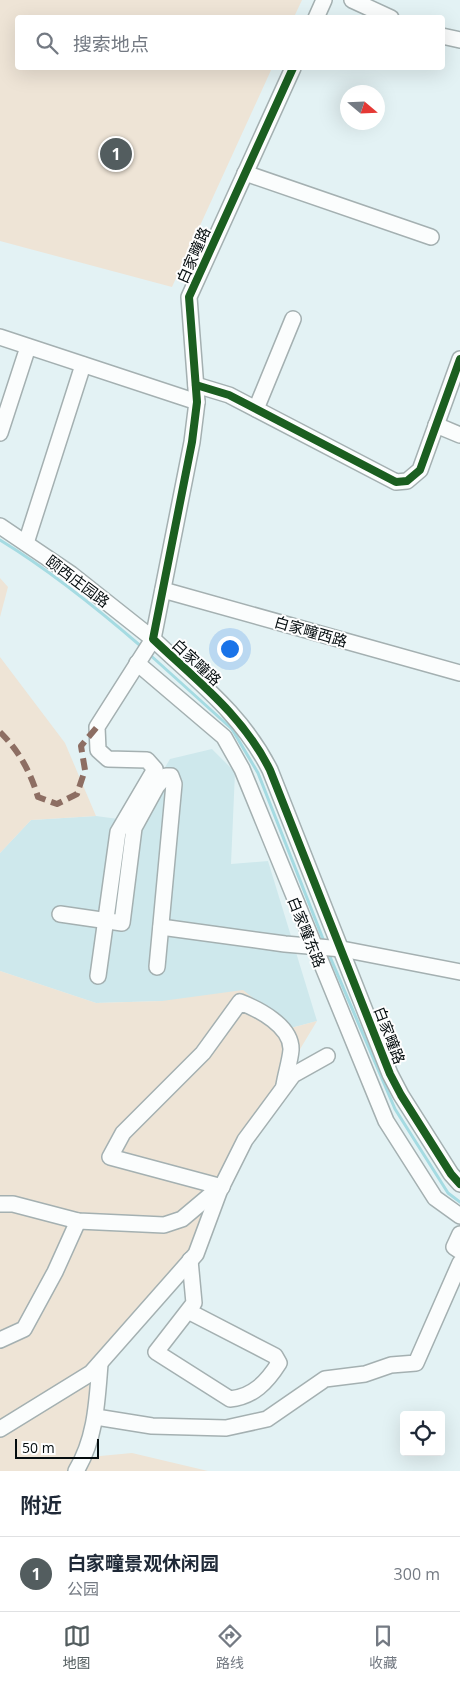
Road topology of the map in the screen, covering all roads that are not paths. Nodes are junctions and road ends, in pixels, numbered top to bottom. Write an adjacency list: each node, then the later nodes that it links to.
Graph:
1 (324, 0): 3 (street)
2 (352, 0): 4 (street)
3 (317, 15)
4 (384, 15)
5 (445, 37): 6 (street)
6 (460, 40)
7 (292, 70): 8 (street, 白家疃路)
8 (246, 173): 9 (street); 15 (street, 白家疃路)
9 (431, 237)
10 (293, 318): 17 (street)
11 (0, 338): 12 (street)
12 (28, 346): 14 (street); 19 (street)
13 (460, 359): 18 (street)
14 (82, 365): 16 (street); 22 (street)
15 (196, 385): 16 (street, 白家疃路); 17 (street)
16 (197, 402): 23 (street, 白家疃路)
17 (256, 409): 18 (street)
18 (436, 425): 20 (street)
19 (0, 433)
20 (460, 435)
21 (0, 526): 22 (street, 颐西庄园路)
22 (26, 543): 24 (street, 颐西庄园路)
23 (163, 590): 24 (street, 白家疃路); 25 (street, 白家疃西路)
24 (145, 651): 27 (street); 29 (street, 白家疃东路); 29 (street, 白家疃路)
25 (460, 673)
26 (60, 914): 27 (street)
27 (104, 920): 28 (street); 32 (street)
28 (161, 927): 29 (street); 30 (street)
29 (327, 947): 31 (street); 35 (street, 白家疃路); 38 (street, 白家疃东路)
30 (157, 967)
31 (460, 972)
32 (98, 976)
33 (326, 1056): 34 (street)
34 (283, 1088): 36 (street); 36 (street)
35 (460, 1184)
36 (222, 1186): 39 (street); 42 (street)
37 (0, 1204): 39 (street)
38 (460, 1216)
39 (78, 1221): 45 (street)
40 (460, 1234): 41 (street)
41 (460, 1251)
42 (190, 1260): 44 (street); 46 (street)
43 (460, 1263): 47 (street)
44 (188, 1311): 44 (street)
45 (0, 1340)
46 (100, 1364): 47 (street); 48 (street)
47 (96, 1417): 49 (street)
48 (0, 1430)
49 (76, 1471)

